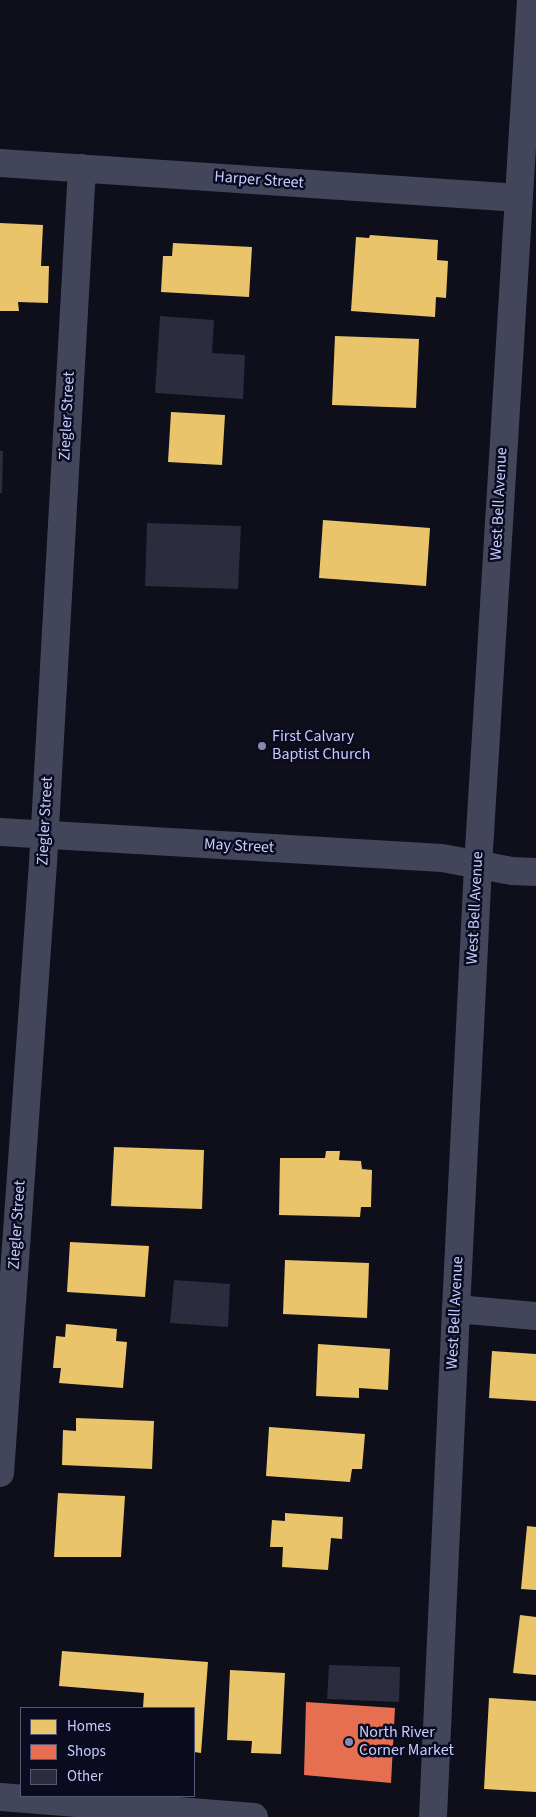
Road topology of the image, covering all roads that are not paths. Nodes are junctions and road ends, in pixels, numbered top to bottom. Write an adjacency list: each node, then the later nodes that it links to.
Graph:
1 (531, 0): 4 (street, West Bell Avenue)
2 (0, 163): 3 (street, Harper Street)
3 (82, 168): 4 (street, Harper Street); 6 (street, Ziegler Street)
4 (519, 198): 7 (street, West Bell Avenue)
5 (0, 832): 6 (street, May Street)
6 (45, 836): 7 (street, May Street); 11 (street, Ziegler Street)
7 (478, 866): 8 (street, May Street); 9 (street, West Bell Avenue)
8 (536, 872)
9 (456, 1309): 10 (street); 14 (street, West Bell Avenue)
10 (536, 1316)
11 (0, 1473)
12 (0, 1797): 13 (street)
13 (254, 1817)
14 (433, 1817)

